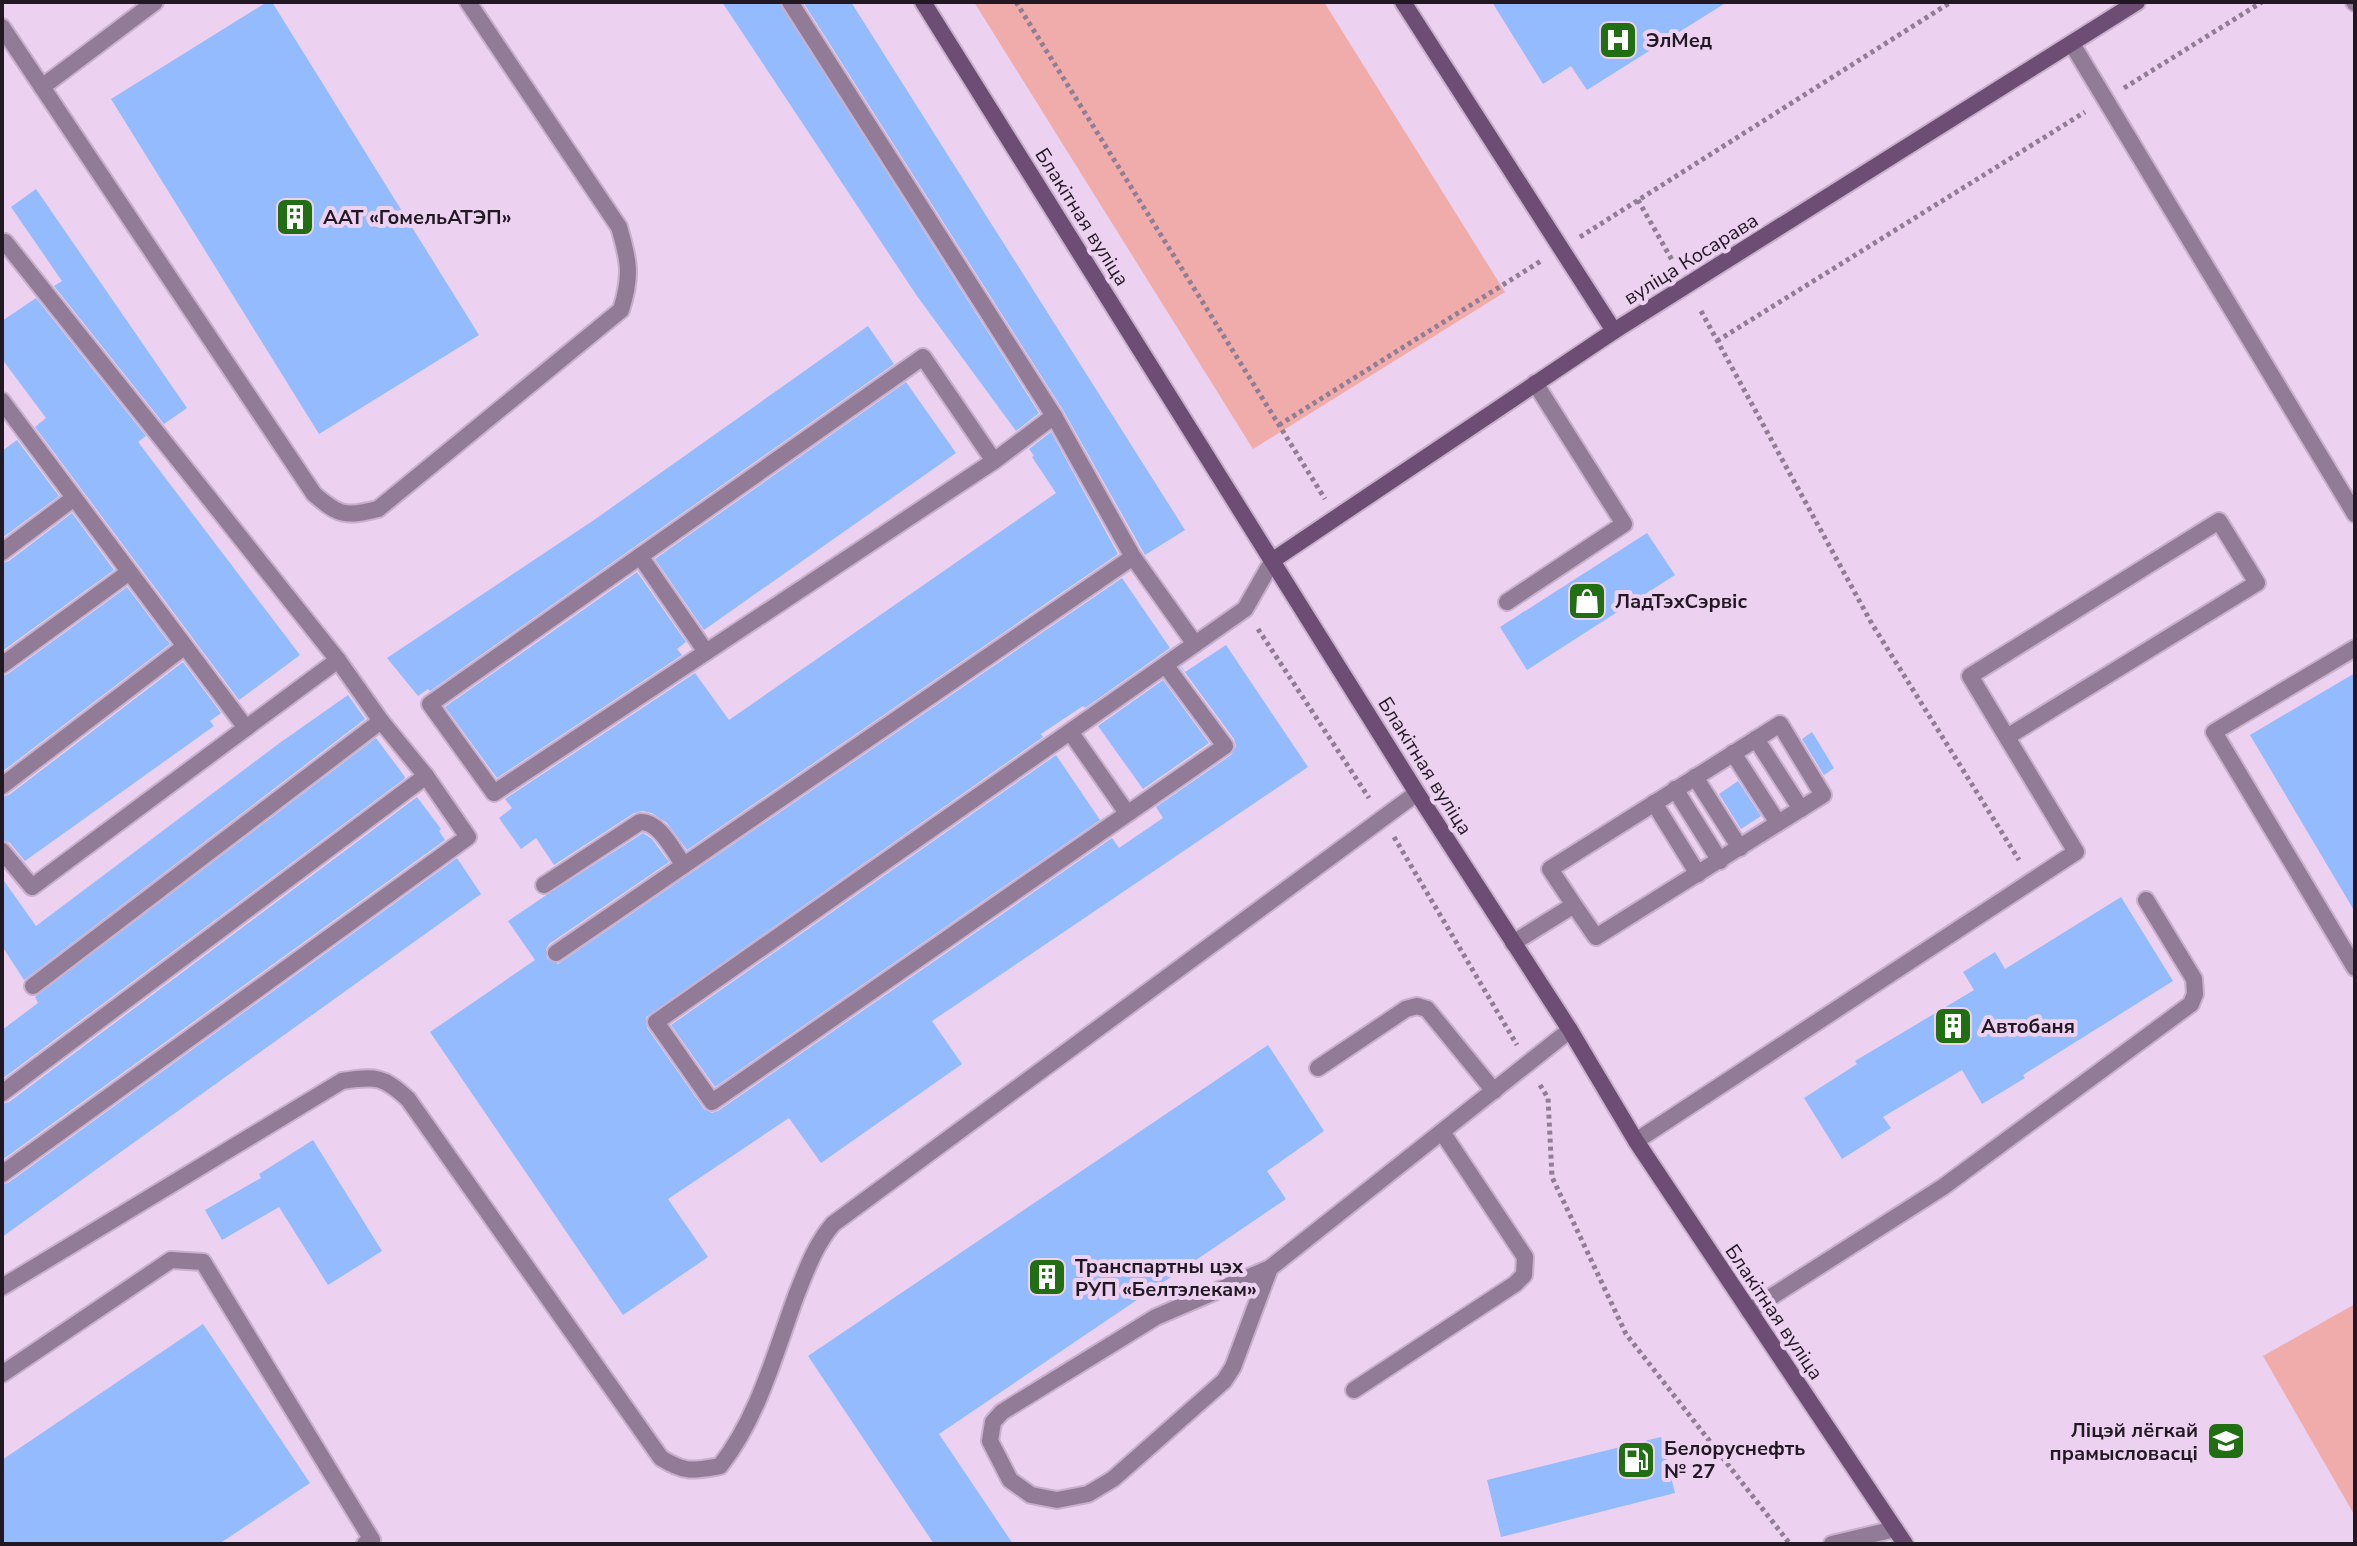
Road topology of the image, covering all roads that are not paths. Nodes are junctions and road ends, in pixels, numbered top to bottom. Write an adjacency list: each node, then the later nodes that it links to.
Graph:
1 (155, 2): 9 (lane)
2 (468, 2): 9 (lane)
3 (790, 2): 14 (lane)
4 (923, 2): 22 (street, Блакітная вуліца)
5 (1403, 2): 11 (street)
6 (2137, 2): 8 (street, вуліца Косарава)
7 (2, 27): 9 (lane)
8 (2072, 44): 11 (street, вуліца Косарава); 18 (lane)
9 (42, 87)
10 (5, 242): 29 (lane)
11 (1614, 331): 12 (street, вуліца Косарава)
12 (1535, 383): 22 (street, вуліца Косарава); 24 (lane)
13 (2, 401): 15 (lane)
14 (1054, 416): 16 (lane); 21 (lane)
15 (8, 422): 17 (lane)
16 (994, 461): 20 (lane); 28 (lane)
17 (74, 498): 19 (lane); 23 (lane)
18 (2355, 514)
19 (2, 552)
20 (640, 556): 28 (lane); 28 (lane)
21 (1133, 557): 25 (lane); 50 (lane)
22 (1273, 560): 25 (lane); 42 (street, Блакітная вуліца)
23 (128, 573): 26 (lane); 30 (lane)
24 (1507, 602)
25 (1195, 644): 31 (lane)
26 (184, 647): 33 (lane); 40 (lane)
27 (2355, 648): 57 (lane)
28 (706, 652)
29 (338, 660): 32 (lane); 33 (lane)
30 (2, 665)
31 (1166, 666): 34 (lane); 45 (lane)
32 (381, 721): 38 (lane); 58 (lane)
33 (246, 728): 48 (lane)
34 (1071, 733): 45 (lane); 45 (lane)
35 (2007, 737): 35 (lane); 64 (lane)
36 (1756, 739): 37 (lane); 44 (lane); 44 (lane)
37 (1733, 753): 39 (lane); 46 (lane)
38 (426, 776): 62 (lane); 65 (lane)
39 (1695, 777): 41 (lane); 47 (lane)
40 (2, 786)
41 (1675, 789): 43 (lane); 49 (lane)
42 (1417, 793): 55 (street, Блакітная вуліца); 67 (lane)
43 (1654, 803): 51 (lane); 54 (lane)
44 (1801, 809): 46 (lane)
45 (1127, 813)
46 (1778, 823): 47 (lane)
47 (1740, 848): 49 (lane)
48 (2, 851)
49 (1720, 861): 51 (lane)
50 (684, 865): 52 (lane); 56 (lane)
51 (1698, 874): 54 (lane)
52 (544, 885)
53 (2146, 900): 68 (lane)
54 (1574, 905): 55 (lane)
55 (1513, 943): 59 (street, Блакітная вуліца)
56 (556, 953)
57 (2355, 968)
58 (33, 986)
59 (1570, 1030): 61 (lane); 64 (street, Блакітная вуліца)
60 (1318, 1068): 61 (lane)
61 (1494, 1091): 63 (lane)
62 (2, 1093)
63 (1442, 1132): 66 (lane); 70 (lane)
64 (1636, 1141): 68 (street, Блакітная вуліца)
65 (2, 1174)
66 (1270, 1268): 66 (lane)
67 (2, 1287)
68 (1749, 1311): 71 (street, Блакітная вуліца)
69 (2, 1374): 72 (lane)
70 (1354, 1390)
71 (1895, 1529): 73 (lane); 74 (street, Блакітная вуліца)
72 (365, 1544)
73 (1832, 1544)
74 (1905, 1544)

